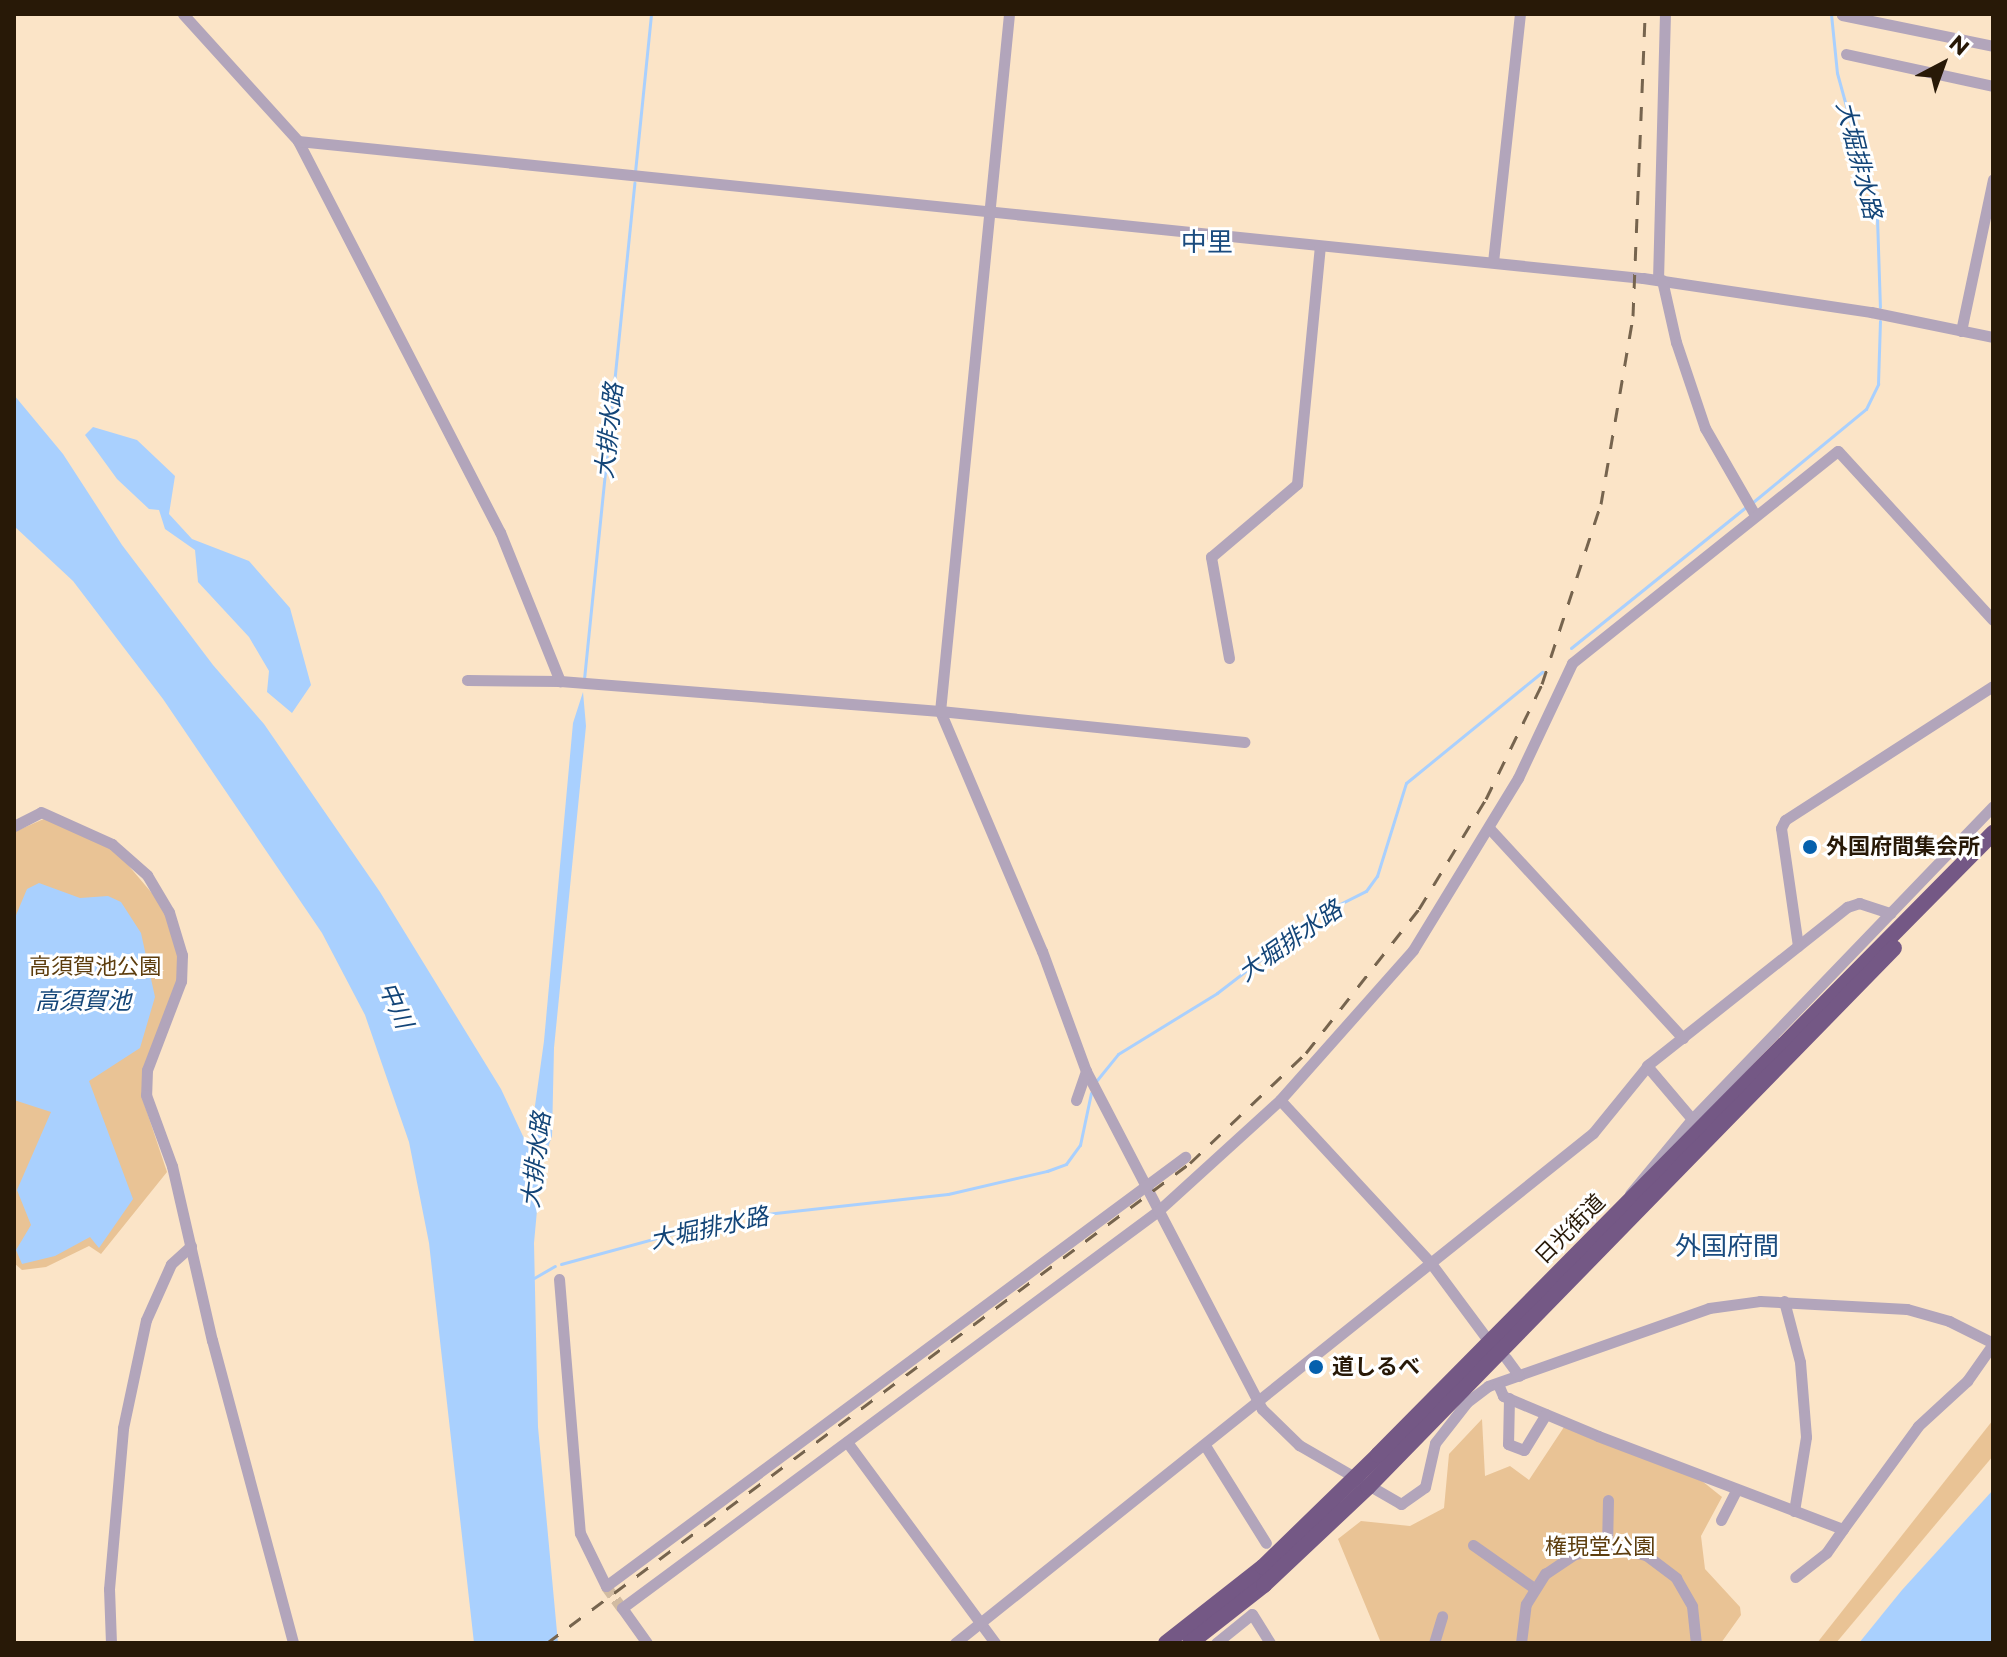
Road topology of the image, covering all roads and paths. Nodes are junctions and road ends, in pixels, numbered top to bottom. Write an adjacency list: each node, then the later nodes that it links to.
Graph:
1 (183, 14): 9 (street)
2 (1009, 14): 11 (street)
3 (1520, 14): 13 (street)
4 (1665, 14): 14 (street)
5 (1842, 15): 6 (street)
6 (1993, 46)
7 (1846, 54): 8 (street)
8 (1993, 86)
9 (298, 141): 11 (street); 21 (street)
10 (1993, 179): 15 (street)
11 (987, 212): 12 (street); 23 (street)
12 (1320, 246): 13 (street); 19 (street)
13 (1493, 262): 14 (street)
14 (1660, 280): 15 (street); 17 (street)
15 (1961, 331): 16 (street)
16 (1993, 337)
17 (1755, 515): 18 (street); 27 (street)
18 (1993, 620)
19 (1229, 658)
20 (467, 680): 21 (street)
21 (564, 681): 23 (street)
22 (1993, 686): 31 (street)
23 (940, 711): 24 (street); 34 (street)
24 (1244, 742)
25 (1993, 806): 30 (street)
26 (14, 826): 42 (street)
27 (1489, 828): 32 (street); 36 (street)
28 (1993, 833): 40 (highway, 日光街道)
29 (1993, 847): 56 (highway, 日光街道)
30 (1890, 913): 31 (street); 37 (street)
31 (1798, 946): 32 (street)
32 (1683, 1038): 33 (street)
33 (1647, 1066): 37 (street); 43 (street)
34 (1086, 1071): 35 (street); 39 (street)
35 (1076, 1100)
36 (1280, 1100): 41 (street); 43 (street)
37 (1692, 1119): 40 (street)
38 (1185, 1157): 39 (street)
39 (1146, 1186): 41 (street); 44 (street)
40 (1633, 1197): 56 (highway, 日光街道)
41 (1158, 1211): 52 (street); 54 (street)
42 (191, 1246): 69 (street); 70 (street)
43 (1430, 1262): 46 (street); 52 (street)
44 (559, 1279)
45 (1784, 1301): 47 (street); 49 (street); 59 (street)
46 (1485, 1336)
47 (1993, 1343): 61 (street)
48 (1506, 1358): 49 (street)
49 (1519, 1376): 50 (street)
50 (1498, 1384): 51 (street); 56 (street)
51 (1509, 1398): 53 (street); 53 (street)
52 (1258, 1402): 55 (street); 56 (street)
53 (1546, 1414): 57 (street)
54 (847, 1442): 68 (street); 71 (street)
55 (1206, 1447): 62 (street); 68 (street)
56 (1361, 1482): 74 (highway, 日光街道); 75 (highway, 日光街道)
57 (1736, 1490): 59 (street); 60 (street)
58 (1608, 1500): 64 (street)
59 (1794, 1511): 61 (street)
60 (1721, 1520)
61 (1843, 1529): 65 (street)
62 (1266, 1543)
63 (1473, 1545): 66 (street)
64 (1607, 1547): 66 (street); 80 (street)
65 (1795, 1577)
66 (1534, 1588): 79 (street)
67 (1442, 1616): 78 (street)
68 (979, 1622): 72 (street); 73 (street)
69 (111, 1643)
70 (293, 1643)
71 (647, 1643)
72 (955, 1643)
73 (995, 1643)
74 (1166, 1643)
75 (1190, 1643)
76 (1216, 1643): 77 (street)
77 (1270, 1643)
78 (1434, 1643)
79 (1521, 1643)
80 (1696, 1643)

